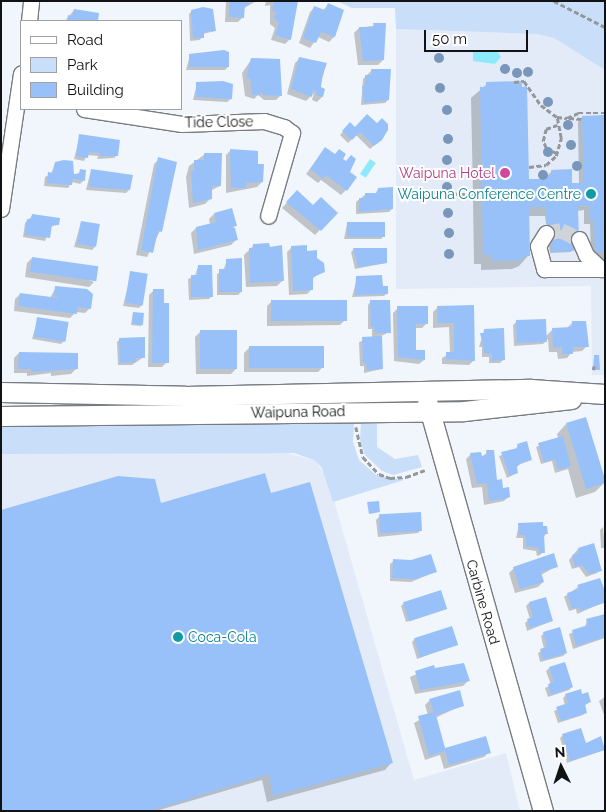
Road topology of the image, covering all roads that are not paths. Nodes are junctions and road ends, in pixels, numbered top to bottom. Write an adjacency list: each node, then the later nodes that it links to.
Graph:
1 (32, 1): 2 (street)
2 (29, 20)
3 (20, 86): 4 (street)
4 (19, 99): 6 (street)
5 (91, 110): 7 (street, Tide Close)
6 (1, 209)
7 (268, 216)
8 (546, 233): 10 (street)
9 (579, 239): 10 (street)
10 (603, 269)
11 (1, 392): 14 (main road, Waipuna Road)
12 (424, 392): 13 (main road, Waipuna Road); 14 (main road, Waipuna Road); 15 (main road, Carbine Road)
13 (599, 394): 15 (main road, Waipuna Road)
14 (203, 404): 15 (main road, Waipuna Road); 16 (main road, Waipuna Road)
15 (430, 412): 17 (main road, Carbine Road)
16 (1, 416)
17 (543, 811)

